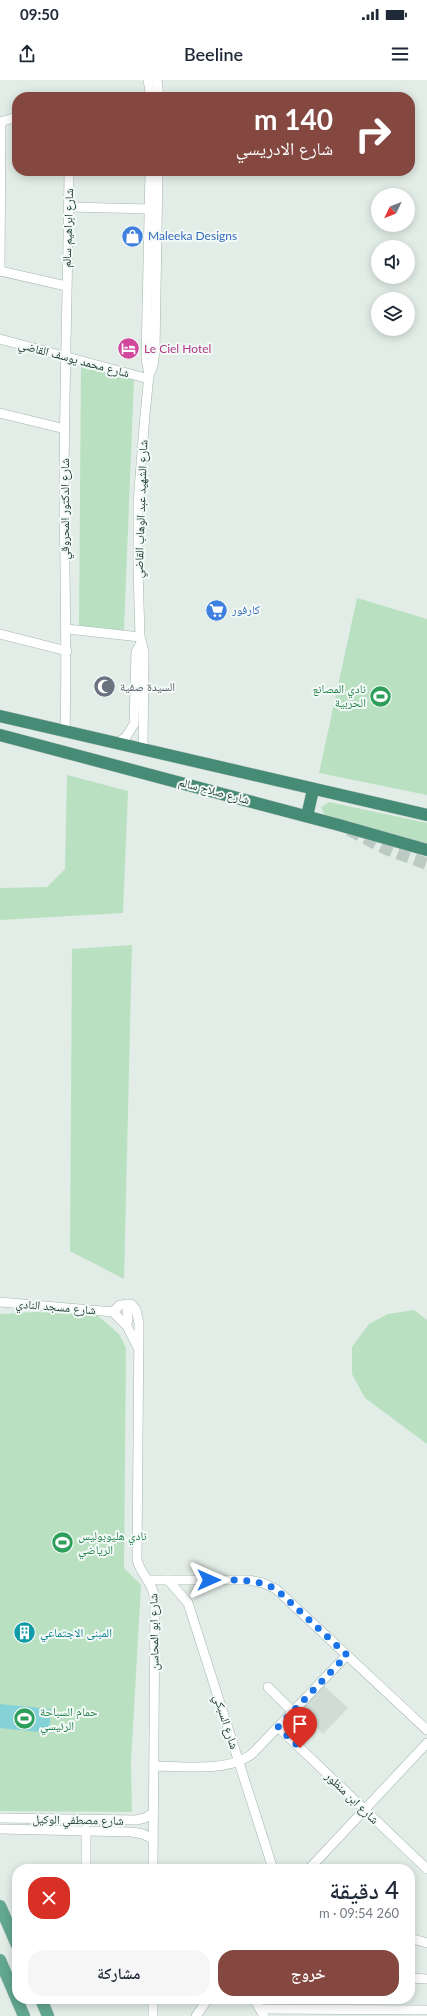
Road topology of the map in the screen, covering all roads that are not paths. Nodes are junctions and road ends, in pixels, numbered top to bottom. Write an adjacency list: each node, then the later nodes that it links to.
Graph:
1 (148, 80): 3 (street)
2 (157, 80): 4 (street)
3 (150, 92)
4 (158, 92)
5 (12, 118): 6 (street)
6 (0, 122): 12 (street)
7 (69, 176): 10 (street, شارع ابراهيم سالم)
8 (150, 176): 11 (street, شارع الشهيد عبد الوهاب القاضي)
9 (158, 176): 16 (street, شارع الشهيد عبد الوهاب القاضي)
10 (69, 207): 11 (street); 13 (street, شارع ابراهيم سالم)
11 (150, 209): 16 (street, شارع الشهيد عبد الوهاب القاضي)
12 (0, 271): 13 (street)
13 (66, 286): 15 (street, شارع الدكتور المحروقي)
14 (0, 340): 15 (street, شارع محمد يوسف القاضي)
15 (66, 357): 16 (street, شارع محمد يوسف القاضي); 18 (street, شارع الدكتور المحروقي)
16 (149, 377): 21 (street, شارع الشهيد عبد الوهاب القاضي)
17 (0, 413): 18 (street)
18 (66, 429): 19 (street, شارع الدكتور المحروقي)
19 (67, 629): 21 (street); 22 (street, شارع الدكتور المحروقي)
20 (0, 634): 22 (street)
21 (140, 640): 26 (street, شارع الشهيد عبد الوهاب القاضي); 27 (street, شارع الشهيد عبد الوهاب القاضي)
22 (67, 651): 24 (street, شارع الدكتور المحروقي)
23 (0, 716): 24 (highway, شارع صلاح سالم)
24 (65, 732): 26 (highway, شارع صلاح سالم)
25 (0, 735): 30 (highway, شارع صلاح سالم)
26 (117, 743): 27 (highway, شارع صلاح سالم)
27 (143, 748): 28 (highway, شارع صلاح سالم)
28 (313, 790): 29 (highway, شارع صلاح سالم); 30 (highway)
29 (427, 815)
30 (307, 816): 31 (highway, شارع صلاح سالم)
31 (427, 850)
32 (0, 1302): 34 (street, شارع مسجد النادي)
33 (127, 1304): 34 (street); 35 (street); 36 (street)
34 (113, 1312): 36 (street, شارع ابو المحاسن)
35 (138, 1319): 36 (street); 37 (street, شارع ابو المحاسن)
36 (126, 1322): 37 (street, شارع ابو المحاسن)
37 (138, 1352): 38 (street, شارع ابو المحاسن)
38 (150, 1580): 39 (street); 47 (street, شارع ابو المحاسن)
39 (168, 1580): 40 (street); 46 (street, شارع السبكي)
40 (347, 1655): 42 (street); 44 (street)
41 (268, 1687): 42 (street)
42 (293, 1712): 43 (street)
43 (278, 1727): 46 (street); 48 (street, شارع ابن منظور)
44 (427, 1730)
45 (427, 1743): 48 (street)
46 (239, 1762): 47 (street); 56 (street, شارع السبكي)
47 (154, 1766): 49 (street, شارع ابو المحاسن)
48 (365, 1810): 57 (street); 58 (street, شارع ابن منظور)
49 (153, 1813): 50 (street, شارع مصطفي الوكيل); 53 (street, شارع ابو المحاسن)
50 (0, 1818)
51 (0, 1829): 52 (street, شارع مصطفي الوكيل)
52 (86, 1830): 53 (street, شارع مصطفي الوكيل); 54 (street)
53 (153, 1839): 55 (street, شارع ابو المحاسن)
54 (86, 1864)
55 (153, 1864)
56 (271, 1864)
57 (314, 1864)
58 (427, 1869)
59 (0, 1906): 60 (main road)
60 (12, 1927)
61 (415, 1939): 62 (street)
62 (427, 1943)
63 (0, 1960): 66 (main road)
64 (415, 1978): 65 (street)
65 (427, 1979)
66 (12, 1988)
67 (19, 2004): 74 (main road)
68 (43, 2004): 75 (main road)
69 (153, 2004): 76 (street)
70 (204, 2004): 77 (street)
71 (257, 2004): 73 (street)
72 (427, 2010): 73 (street)
73 (262, 2013)
74 (24, 2016)
75 (48, 2016)
76 (153, 2016)
77 (196, 2016)

